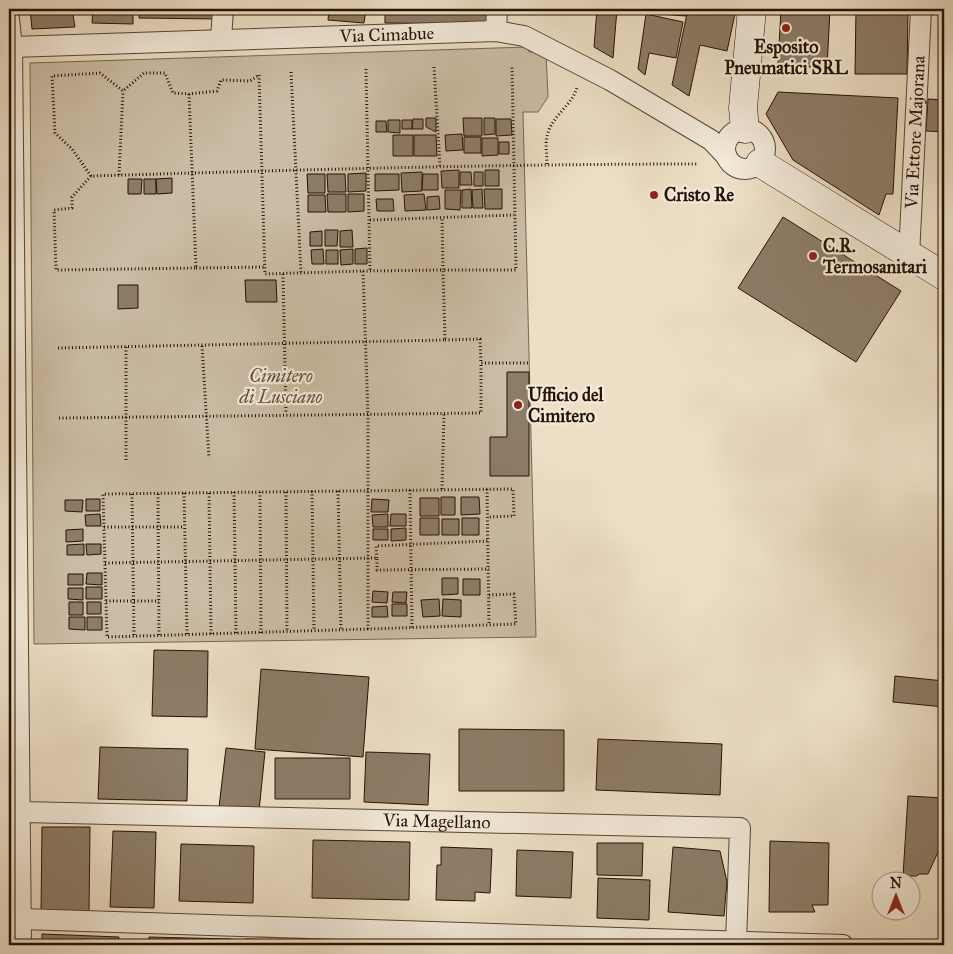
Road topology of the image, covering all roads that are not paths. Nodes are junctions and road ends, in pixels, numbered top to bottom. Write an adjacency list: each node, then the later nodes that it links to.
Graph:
1 (223, 9): 7 (street)
2 (497, 9): 6 (street)
3 (752, 9): 9 (street)
4 (921, 9): 12 (street, Via Ettore Majorana)
5 (9, 19): 8 (street)
6 (496, 31): 7 (street, Via Cimabue); 10 (street, Via Cimabue)
7 (221, 40): 8 (street, Via Cimabue)
8 (12, 47): 14 (street)
9 (745, 129): 10 (street); 11 (street)
10 (727, 157): 11 (street)
11 (760, 163): 12 (street)
12 (909, 256): 13 (street)
13 (944, 276)
14 (21, 812): 15 (street); 16 (street, Via Magellano)
15 (21, 919): 16 (street); 17 (street)
16 (736, 942): 18 (street)
17 (21, 945)
18 (843, 945)

